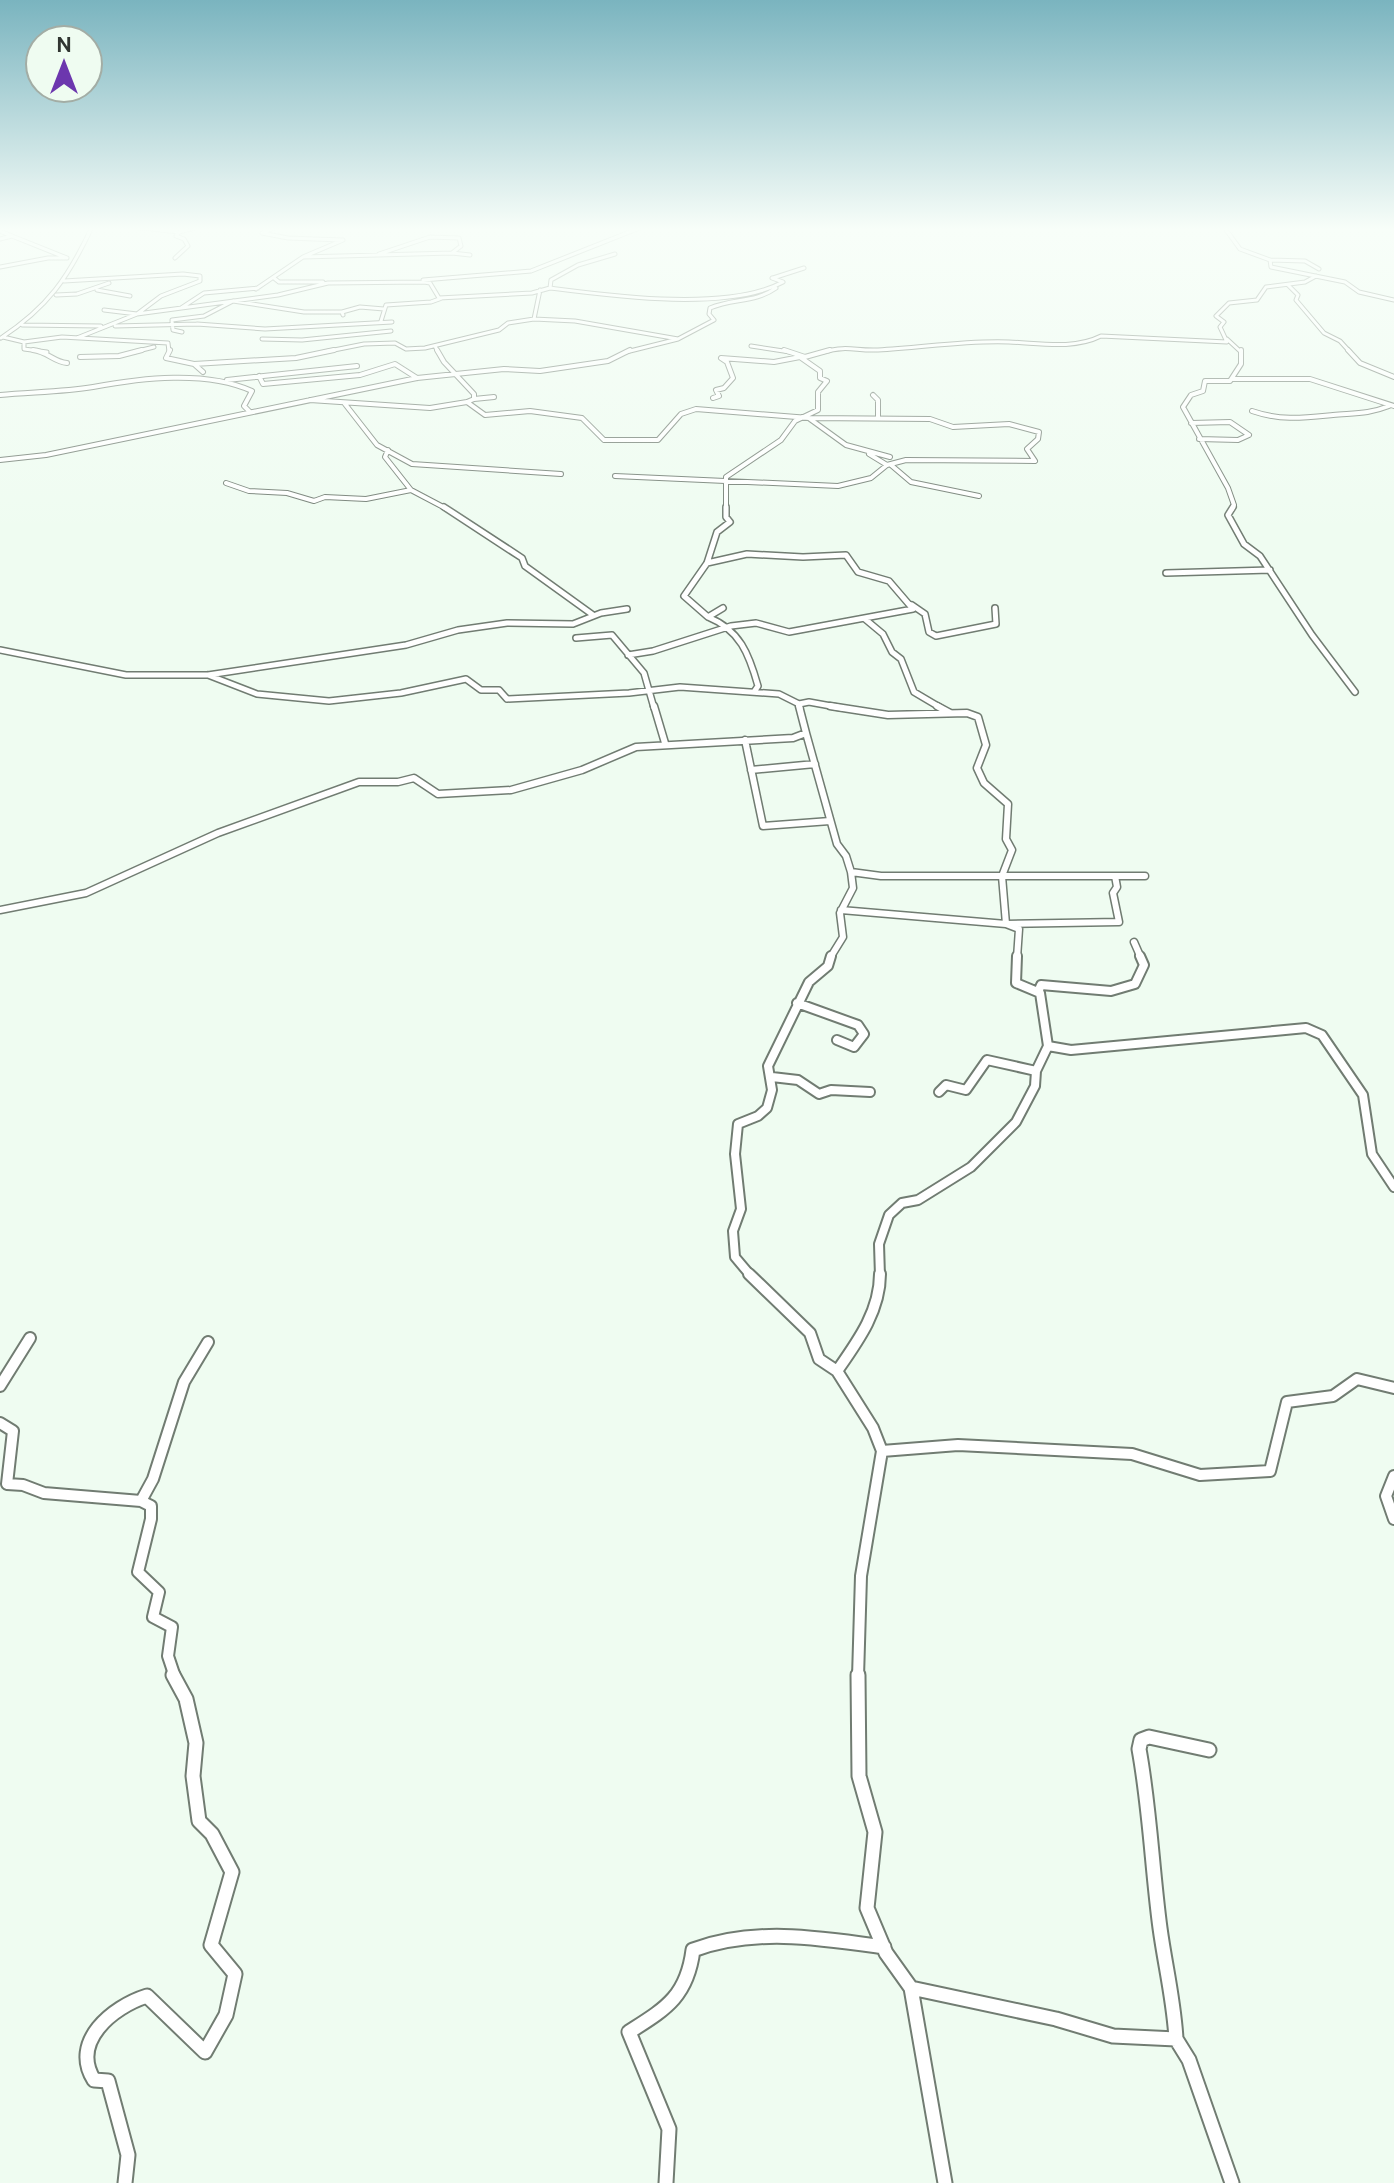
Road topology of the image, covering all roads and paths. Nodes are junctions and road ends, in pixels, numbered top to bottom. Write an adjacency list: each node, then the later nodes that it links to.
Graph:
1 (98, 329): 14 (street)
2 (107, 329): 19 (street)
3 (173, 329): 12 (street)
4 (188, 329): 12 (street)
5 (317, 329): 16 (street)
6 (500, 329): 24 (street)
7 (620, 329): 17 (street)
8 (697, 329): 17 (street)
9 (1221, 329): 18 (street)
10 (1321, 329): 37 (street)
11 (391, 331): 16 (street)
12 (182, 332): 21 (street)
13 (2, 338): 20 (street)
14 (77, 338): 19 (street); 20 (street)
15 (262, 339): 16 (street)
16 (320, 339): 27 (street)
17 (678, 339): 34 (street)
18 (1227, 339): 26 (street); 39 (street)
19 (105, 341): 21 (street)
20 (24, 342): 30 (street)
21 (164, 342): 23 (street)
22 (879, 343): 26 (street)
23 (170, 345): 28 (street); 31 (street)
24 (435, 346): 27 (street); 34 (street)
25 (751, 346): 29 (street)
26 (862, 348): 29 (street)
27 (322, 352): 31 (street)
28 (80, 357)
29 (800, 357): 45 (street); 54 (street)
30 (67, 363)
31 (194, 364): 33 (street)
32 (357, 366): 36 (street)
33 (203, 372)
34 (454, 374): 38 (street); 46 (street)
35 (360, 375): 36 (street); 38 (street); 41 (street)
36 (259, 376): 40 (street)
37 (1394, 377)
38 (417, 378): 41 (street)
39 (1232, 379): 50 (street); 57 (street)
40 (219, 380): 42 (street); 53 (street)
41 (353, 392): 47 (street)
42 (0, 395)
43 (873, 395): 55 (street)
44 (494, 397): 46 (street)
45 (713, 398)
46 (474, 399): 48 (street)
47 (310, 400): 49 (street); 53 (street)
48 (467, 402): 49 (street); 54 (street)
49 (345, 404): 59 (street)
50 (1394, 405): 52 (street)
51 (890, 411): 56 (street)
52 (1252, 411)
53 (250, 412): 62 (street)
54 (807, 417): 55 (street); 60 (street); 67 (street)
55 (878, 417): 56 (street)
56 (892, 419): 63 (street)
57 (1191, 423): 58 (street); 58 (street)
58 (1199, 439): 73 (street)
59 (388, 450): 64 (street); 70 (street)
60 (869, 454): 61 (street); 63 (street)
61 (890, 457)
62 (0, 460)
63 (889, 465): 67 (street); 71 (street)
64 (561, 474)
65 (615, 476): 66 (street)
66 (654, 478): 67 (street); 69 (street)
67 (728, 481): 72 (street)
68 (226, 483): 70 (street)
69 (644, 484)
70 (411, 490): 79 (street)
71 (979, 496)
72 (707, 563): 75 (street); 80 (street)
73 (1270, 570): 74 (street); 89 (street)
74 (1166, 573)
75 (912, 605): 77 (street); 81 (street)
76 (723, 608): 80 (street)
77 (995, 608)
78 (627, 609): 79 (street)
79 (593, 615): 86 (street)
80 (708, 617): 82 (street)
81 (865, 619): 82 (street); 91 (street)
82 (731, 626): 85 (street); 88 (street)
83 (576, 638): 85 (street)
84 (0, 650): 86 (street)
85 (628, 655): 87 (street)
86 (208, 675): 87 (street)
87 (648, 690): 88 (street); 94 (street)
88 (754, 692): 90 (street)
89 (1355, 692)
90 (799, 704): 91 (street); 92 (street)
91 (950, 713): 99 (street)
92 (806, 733): 93 (street); 95 (street)
93 (745, 740): 94 (street); 96 (street)
94 (665, 743): 102 (street)
95 (815, 764): 96 (street); 97 (street)
96 (751, 770): 97 (street)
97 (830, 821): 98 (street)
98 (851, 872): 99 (street); 103 (street)
99 (1002, 876): 100 (street); 104 (street)
100 (1115, 876): 101 (street); 104 (street)
101 (1145, 876)
102 (0, 910)
103 (841, 910): 104 (street); 107 (street)
104 (1006, 924): 106 (street)
105 (1134, 942): 106 (street)
106 (1038, 992): 109 (street)
107 (797, 1003): 108 (street); 111 (street)
108 (837, 1040)
109 (1048, 1046): 110 (street); 114 (street)
110 (1036, 1071): 113 (street); 117 (street)
111 (772, 1077): 112 (street); 117 (street)
112 (870, 1092)
113 (939, 1092)
114 (1394, 1187)
115 (30, 1338): 118 (street)
116 (208, 1342): 123 (street)
117 (837, 1371): 121 (street)
118 (0, 1386)
119 (1394, 1388): 121 (street)
120 (0, 1423): 123 (street)
121 (882, 1451): 126 (street)
122 (1394, 1476): 124 (street)
123 (141, 1501): 129 (street)
124 (1394, 1519)
125 (1209, 1750): 128 (street)
126 (884, 1947): 127 (street); 130 (street)
127 (911, 1988): 128 (street); 131 (street)
128 (1176, 2039): 132 (street)
129 (125, 2183)
130 (666, 2183)
131 (945, 2183)
132 (1232, 2183)

